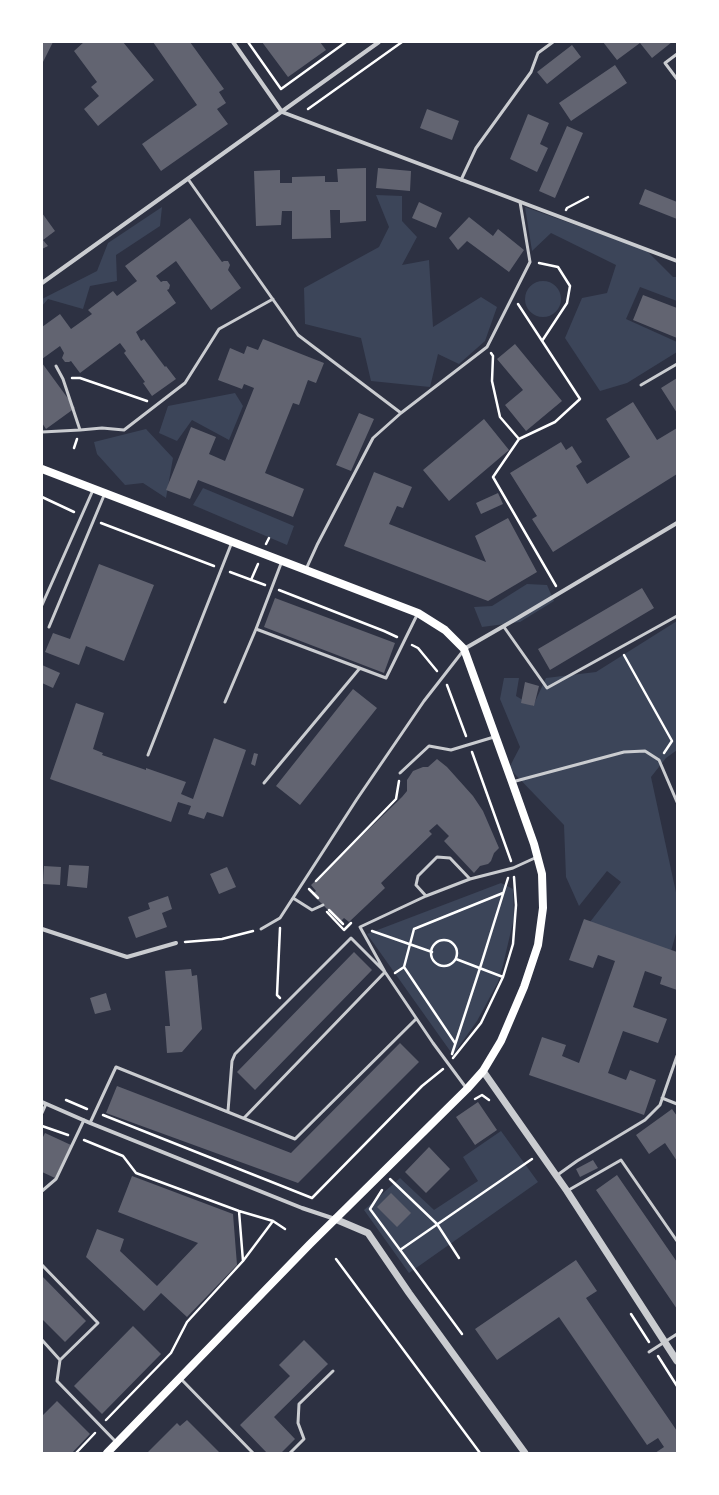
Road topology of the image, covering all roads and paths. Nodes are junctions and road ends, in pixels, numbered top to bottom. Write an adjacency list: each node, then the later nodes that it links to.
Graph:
1 (233, 42): 10 (street)
2 (248, 42): 3 (path)
3 (346, 42)
4 (379, 42): 10 (street)
5 (402, 42): 9 (path)
6 (553, 42): 12 (lane)
7 (677, 54): 8 (lane)
8 (677, 79)
9 (308, 109)
10 (282, 112): 11 (street); 12 (street)
11 (188, 179): 18 (street); 20 (lane)
12 (461, 180): 14 (street)
13 (588, 198): 15 (path)
14 (520, 202): 15 (street); 17 (lane)
15 (563, 218): 16 (street)
16 (677, 261)
17 (530, 262): 19 (lane); 21 (path)
18 (42, 283)
19 (513, 297): 21 (path); 22 (lane)
20 (273, 299): 27 (lane); 28 (lane)
21 (542, 341): 31 (path)
22 (487, 347): 28 (lane); 31 (path)
23 (677, 364): 26 (lane)
24 (56, 366): 25 (lane)
25 (63, 378): 27 (path); 29 (lane)
26 (641, 385)
27 (156, 404): 29 (lane)
28 (401, 413): 38 (lane)
29 (80, 430): 30 (lane)
30 (42, 432)
31 (519, 439): 39 (path)
32 (42, 469): 33 (main road)
33 (93, 489): 34 (main road); 40 (lane)
34 (105, 493): 36 (main road); 43 (lane)
35 (677, 523): 39 (street)
36 (232, 542): 37 (main road); 51 (lane)
37 (282, 561): 38 (main road); 45 (lane)
38 (306, 570): 41 (main road)
39 (560, 593): 44 (street)
40 (42, 605)
41 (418, 613): 47 (main road); 48 (lane)
42 (677, 616): 46 (lane)
43 (49, 627)
44 (504, 627): 46 (lane); 47 (street)
45 (256, 629): 48 (lane); 49 (lane)
46 (620, 648): 52 (path)
47 (464, 649): 50 (main road); 62 (lane)
48 (360, 668): 55 (lane)
49 (225, 702)
50 (496, 736): 53 (lane); 54 (main road)
51 (148, 755)
52 (659, 760): 54 (lane); 56 (lane)
53 (400, 773): 63 (path)
54 (512, 782): 57 (main road)
55 (264, 783)
56 (677, 802)
57 (538, 857): 58 (lane); 84 (main road)
58 (513, 868): 59 (lane); 60 (path)
59 (470, 879): 61 (lane); 61 (lane)
60 (503, 894): 73 (path); 76 (path)
61 (426, 896): 69 (lane)
62 (293, 898): 64 (lane); 66 (lane)
63 (318, 899)
64 (322, 906): 67 (path)
65 (328, 909): 68 (path)
66 (280, 918): 71 (lane); 79 (path)
67 (352, 922)
68 (343, 924)
69 (360, 927): 73 (path); 77 (lane)
70 (42, 929): 72 (street)
71 (261, 929): 72 (path)
72 (176, 943)
73 (410, 944): 74 (path); 81 (path)
74 (432, 952): 75 (path); 75 (path)
75 (456, 959): 76 (path)
76 (480, 968): 78 (path); 81 (path)
77 (385, 972): 80 (lane); 93 (lane); 95 (lane)
78 (503, 977)
79 (277, 995)
80 (416, 1019): 83 (lane); 95 (lane)
81 (455, 1044): 83 (path)
82 (677, 1056): 86 (lane)
83 (449, 1064): 85 (lane)
84 (483, 1071): 85 (main road); 103 (street)
85 (467, 1089): 108 (main road)
86 (662, 1098): 91 (lane); 103 (lane)
87 (62, 1099): 92 (path)
88 (470, 1102): 89 (path)
89 (491, 1102)
90 (44, 1103): 94 (lane); 96 (street)
91 (677, 1104)
92 (95, 1112): 93 (lane); 97 (lane); 106 (path)
93 (228, 1112): 95 (lane)
94 (42, 1113)
95 (244, 1118)
96 (84, 1120): 97 (street); 99 (lane)
97 (90, 1123): 108 (street)
98 (42, 1126): 99 (path)
99 (76, 1137): 104 (lane); 107 (path)
100 (528, 1153): 101 (path)
101 (532, 1159): 102 (path); 110 (path)
102 (536, 1166)
103 (556, 1176): 105 (street)
104 (42, 1190)
105 (567, 1191): 112 (lane); 122 (street)
106 (312, 1198)
107 (239, 1211): 109 (path); 116 (path)
108 (335, 1219): 128 (main road); 137 (street)
109 (273, 1221): 111 (path); 116 (path)
110 (437, 1224): 113 (path); 113 (path); 114 (path)
111 (284, 1229)
112 (677, 1241)
113 (400, 1250): 119 (path)
114 (459, 1258)
115 (336, 1259): 136 (path)
116 (243, 1261): 130 (path)
117 (42, 1265): 125 (lane)
118 (629, 1309): 123 (path)
119 (462, 1334)
120 (677, 1334): 122 (lane)
121 (42, 1340): 125 (lane)
122 (665, 1342): 123 (lane); 126 (street)
123 (654, 1349): 124 (lane); 129 (path)
124 (649, 1352)
125 (60, 1360): 130 (lane)
126 (677, 1361)
127 (332, 1371): 135 (lane)
128 (180, 1378): 131 (main road); 134 (lane)
129 (677, 1386)
130 (102, 1426): 131 (lane); 132 (path)
131 (117, 1443): 133 (main road)
132 (76, 1453)
133 (107, 1453)
134 (253, 1453)
135 (290, 1453)
136 (480, 1453)
137 (525, 1453)

